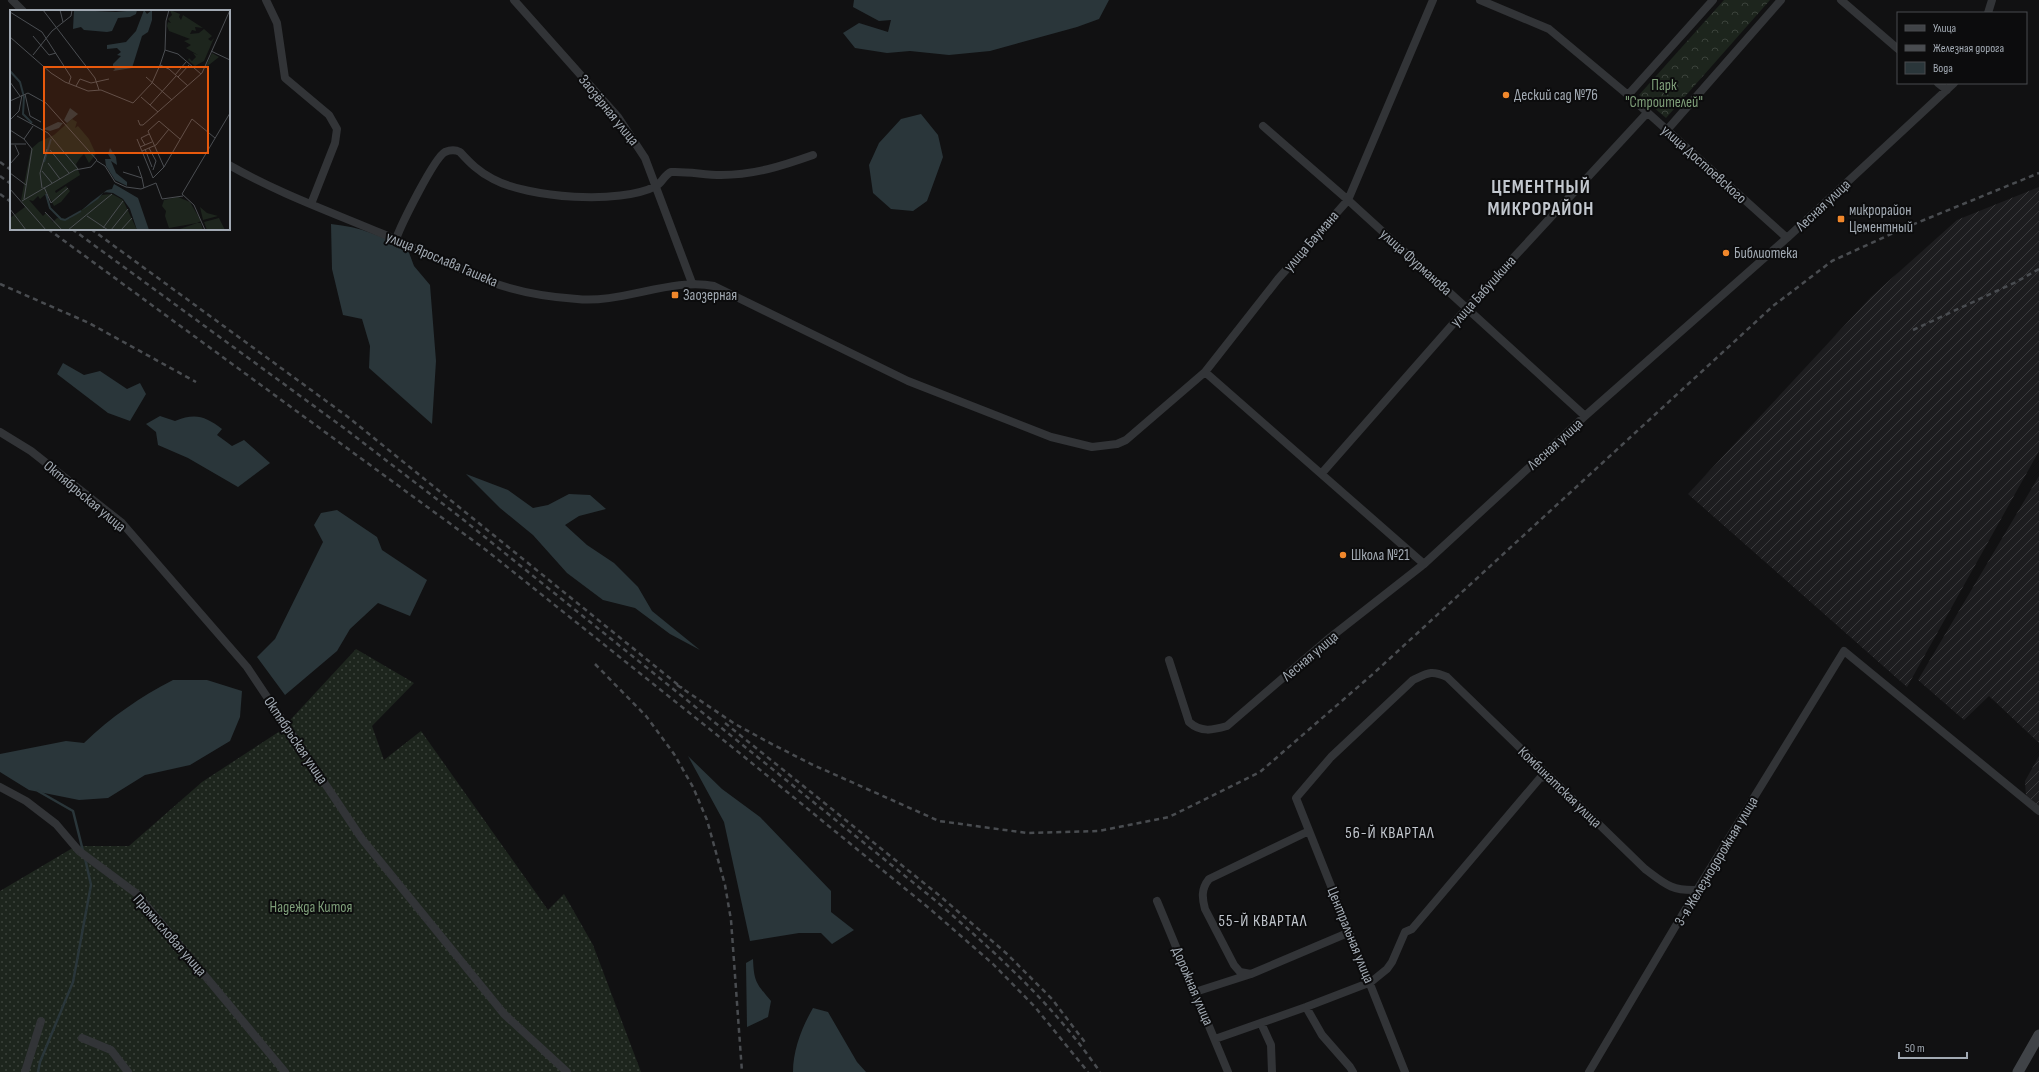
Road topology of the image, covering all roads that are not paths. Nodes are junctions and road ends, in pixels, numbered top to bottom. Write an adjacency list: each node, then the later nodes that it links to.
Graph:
1 (12, 0): 10 (street)
2 (266, 0): 24 (street)
3 (514, 0): 22 (street, Заозёрная улица)
4 (1433, 0): 23 (street, улица Баумана)
5 (1480, 0): 16 (street, улица Достоевского)
6 (1713, 0): 16 (street)
7 (1781, 0): 19 (street)
8 (1841, 0): 12 (street)
9 (1992, 0): 11 (street)
10 (22, 10)
11 (1988, 12)
12 (1897, 48)
13 (1939, 84): 15 (street)
14 (1953, 84): 15 (street, Лесная улица)
15 (1947, 90): 25 (street, Лесная улица)
16 (1628, 95): 17 (street, улица Достоевского)
17 (1647, 113): 19 (street, улица Достоевского); 28 (street, улица Бабушкина)
18 (1263, 126): 23 (street, улица Фурманова)
19 (1666, 130): 25 (street, улица Достоевского)
20 (813, 155): 22 (street)
21 (230, 166): 24 (street, улица Ярослава Гашека)
22 (657, 186): 26 (street); 27 (street, Заозёрная улица)
23 (1348, 200): 28 (street, улица Фурманова); 29 (street, улица Баумана)
24 (311, 204): 26 (street, улица Ярослава Гашека)
25 (1788, 238): 30 (street, Лесная улица)
26 (396, 240): 27 (street, улица Ярослава Гашека)
27 (692, 283): 32 (street, улица Ярослава Гашека)
28 (1467, 308): 30 (street, улица Фурманова); 33 (street, улица Бабушкина)
29 (1205, 372): 32 (street, улица Баумана); 33 (street)
30 (1585, 416): 34 (street, Лесная улица)
31 (0, 432): 56 (street, Октябрьская улица)
32 (1126, 440)
33 (1322, 473): 34 (street)
34 (1424, 564): 35 (street, Лесная улица)
35 (1169, 660)
36 (1549, 776): 38 (street, Комбинатская улица); 41 (street, Комбинатская улица); 45 (street)
37 (0, 787): 55 (street, Промысловая улица)
38 (1296, 798): 40 (street, Центральная улица)
39 (2039, 811): 41 (street, 3-я Железнодорожная улица)
40 (1309, 831): 43 (street, Центральная улица); 44 (street)
41 (1697, 890): 61 (street, 3-я Железнодорожная улица)
42 (1157, 901): 46 (street, Дорожная улица)
43 (1350, 932): 44 (street); 45 (street, Центральная улица)
44 (1251, 974): 46 (street)
45 (1371, 982): 47 (street); 60 (street, Центральная улица)
46 (1195, 992): 52 (street, Дорожная улица)
47 (1306, 1007): 49 (street); 59 (street)
48 (41, 1021): 53 (street)
49 (1261, 1023): 52 (street); 58 (street)
50 (2039, 1035): 62 (street)
51 (82, 1038): 54 (street)
52 (1215, 1039): 57 (street, Дорожная улица)
53 (25, 1072)
54 (128, 1072)
55 (285, 1072)
56 (567, 1072)
57 (1228, 1072)
58 (1272, 1072)
59 (1353, 1072)
60 (1405, 1072)
61 (1589, 1072)
62 (2018, 1072)

